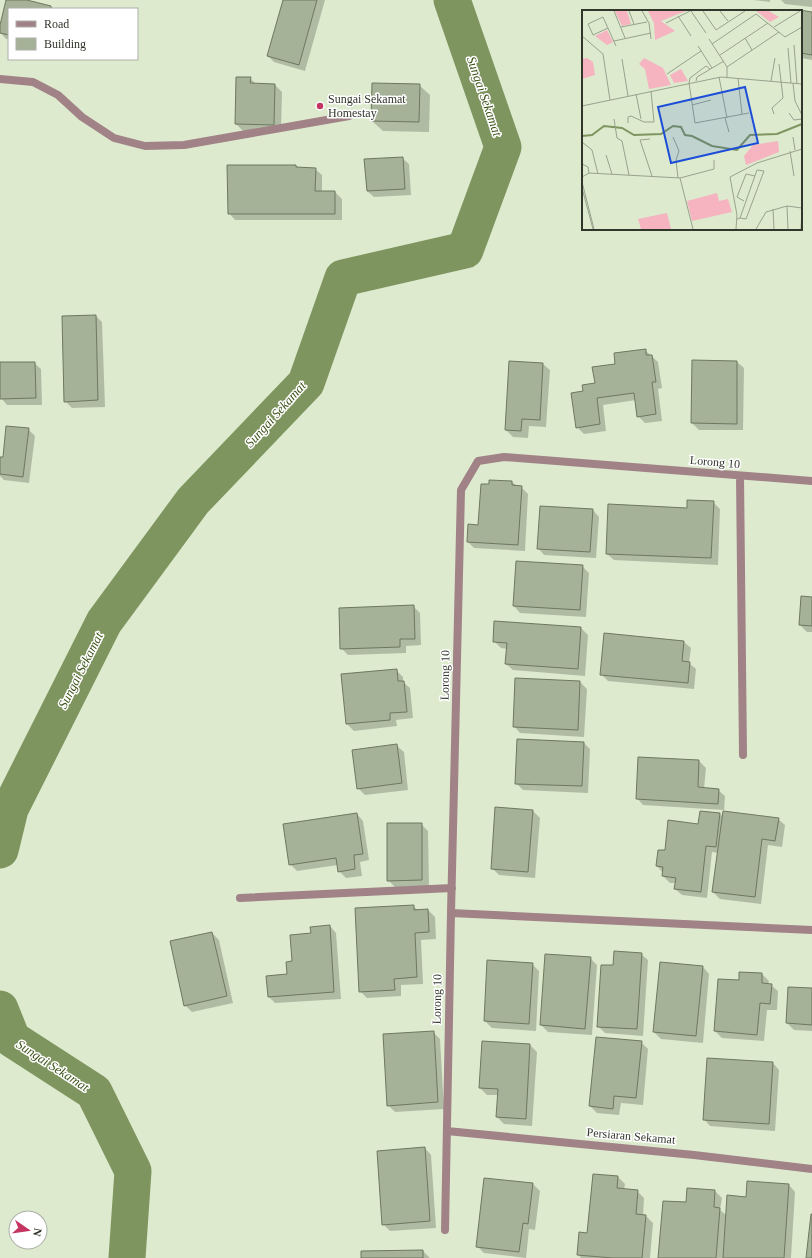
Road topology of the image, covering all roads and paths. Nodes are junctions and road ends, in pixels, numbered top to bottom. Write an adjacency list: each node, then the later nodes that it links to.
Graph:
1 (0, 79): 2 (street)
2 (349, 116)
3 (740, 476): 4 (street, Lorong 10); 5 (street); 6 (street, Lorong 10)
4 (812, 481)
5 (743, 755)
6 (452, 888): 7 (street); 8 (street, Lorong 10)
7 (240, 898)
8 (451, 913): 9 (street); 10 (street, Lorong 10)
9 (812, 930)
10 (447, 1131): 11 (street, Persiaran Sekamat); 12 (street, Lorong 10)
11 (812, 1169)
12 (445, 1230)

